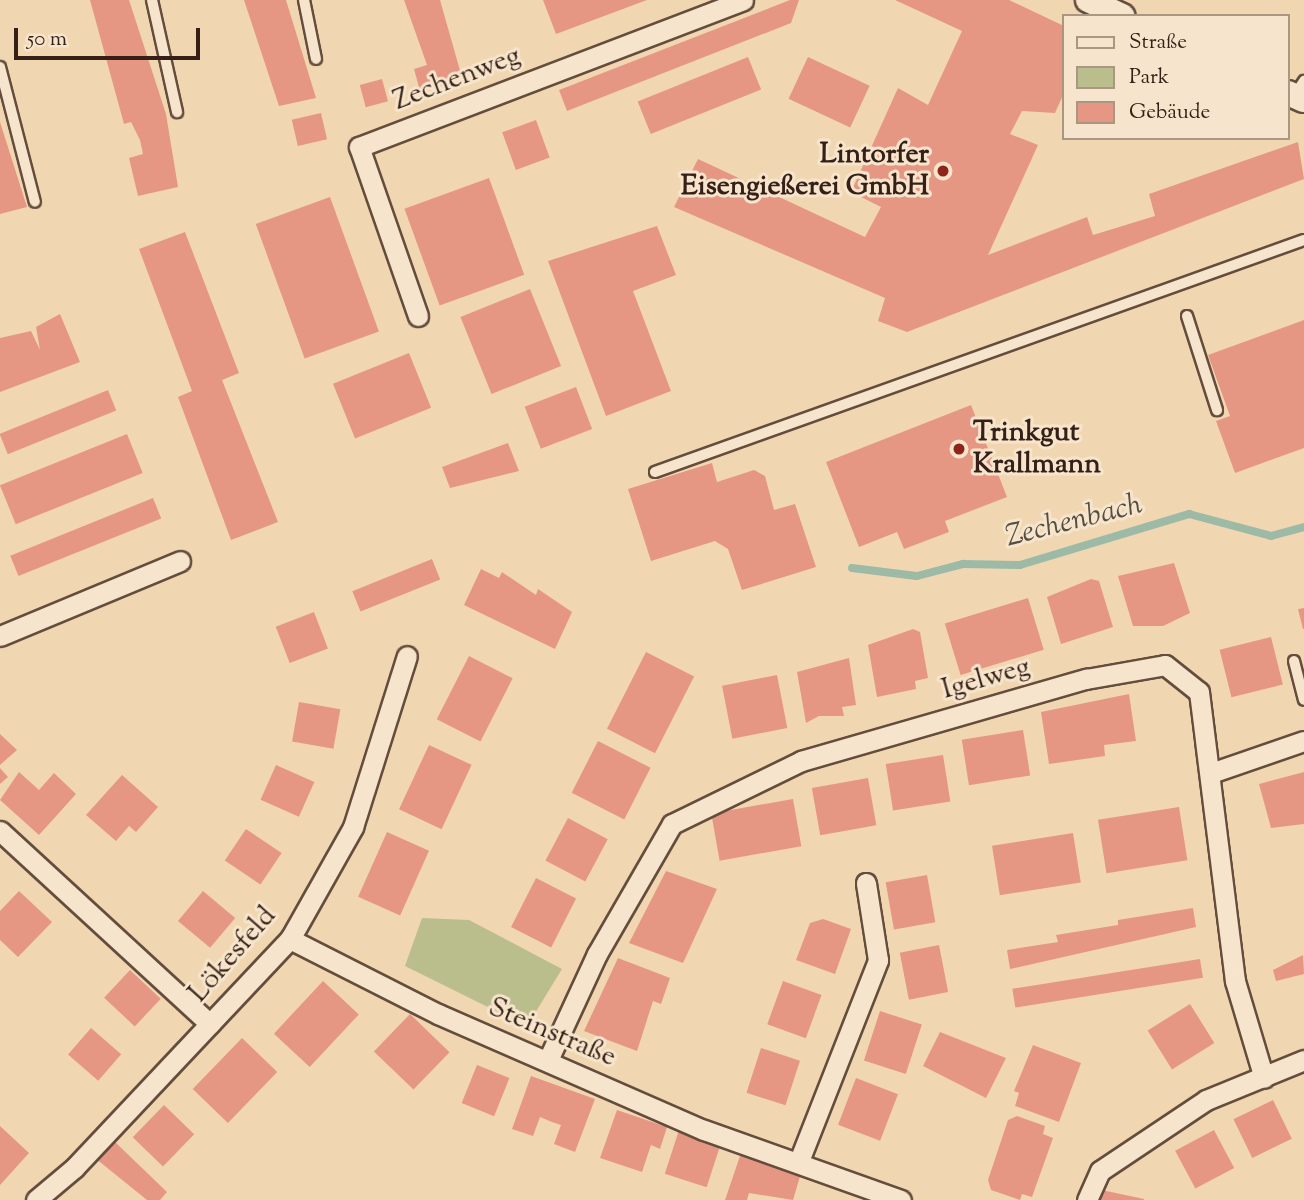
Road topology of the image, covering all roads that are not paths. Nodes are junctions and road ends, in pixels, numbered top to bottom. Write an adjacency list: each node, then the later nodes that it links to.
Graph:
1 (152, 0): 8 (lane)
2 (304, 0): 6 (lane)
3 (743, 0): 11 (street, Zechenweg)
4 (1088, 0): 5 (street)
5 (1118, 14)
6 (316, 59)
7 (0, 67): 9 (lane)
8 (177, 112)
9 (35, 202)
10 (1304, 240): 14 (lane)
11 (418, 316)
12 (1187, 316): 13 (lane)
13 (1217, 410)
14 (655, 472)
15 (180, 561): 16 (street)
16 (0, 636)
17 (407, 656): 24 (street, Lökesfeld)
18 (1294, 661): 19 (lane)
19 (1304, 700)
20 (1304, 741): 21 (street)
21 (1211, 773): 26 (street, Igelweg); 28 (street, Igelweg)
22 (0, 831): 25 (street)
23 (866, 883): 29 (street)
24 (290, 939): 25 (street, Lökesfeld); 26 (street, Steinstraße)
25 (210, 1024): 30 (street, Lökesfeld)
26 (548, 1060): 29 (street, Steinstraße)
27 (1304, 1060): 28 (street)
28 (1264, 1078): 32 (street)
29 (799, 1161): 31 (street, Steinstraße)
30 (36, 1200)
31 (901, 1200)
32 (1087, 1200)

